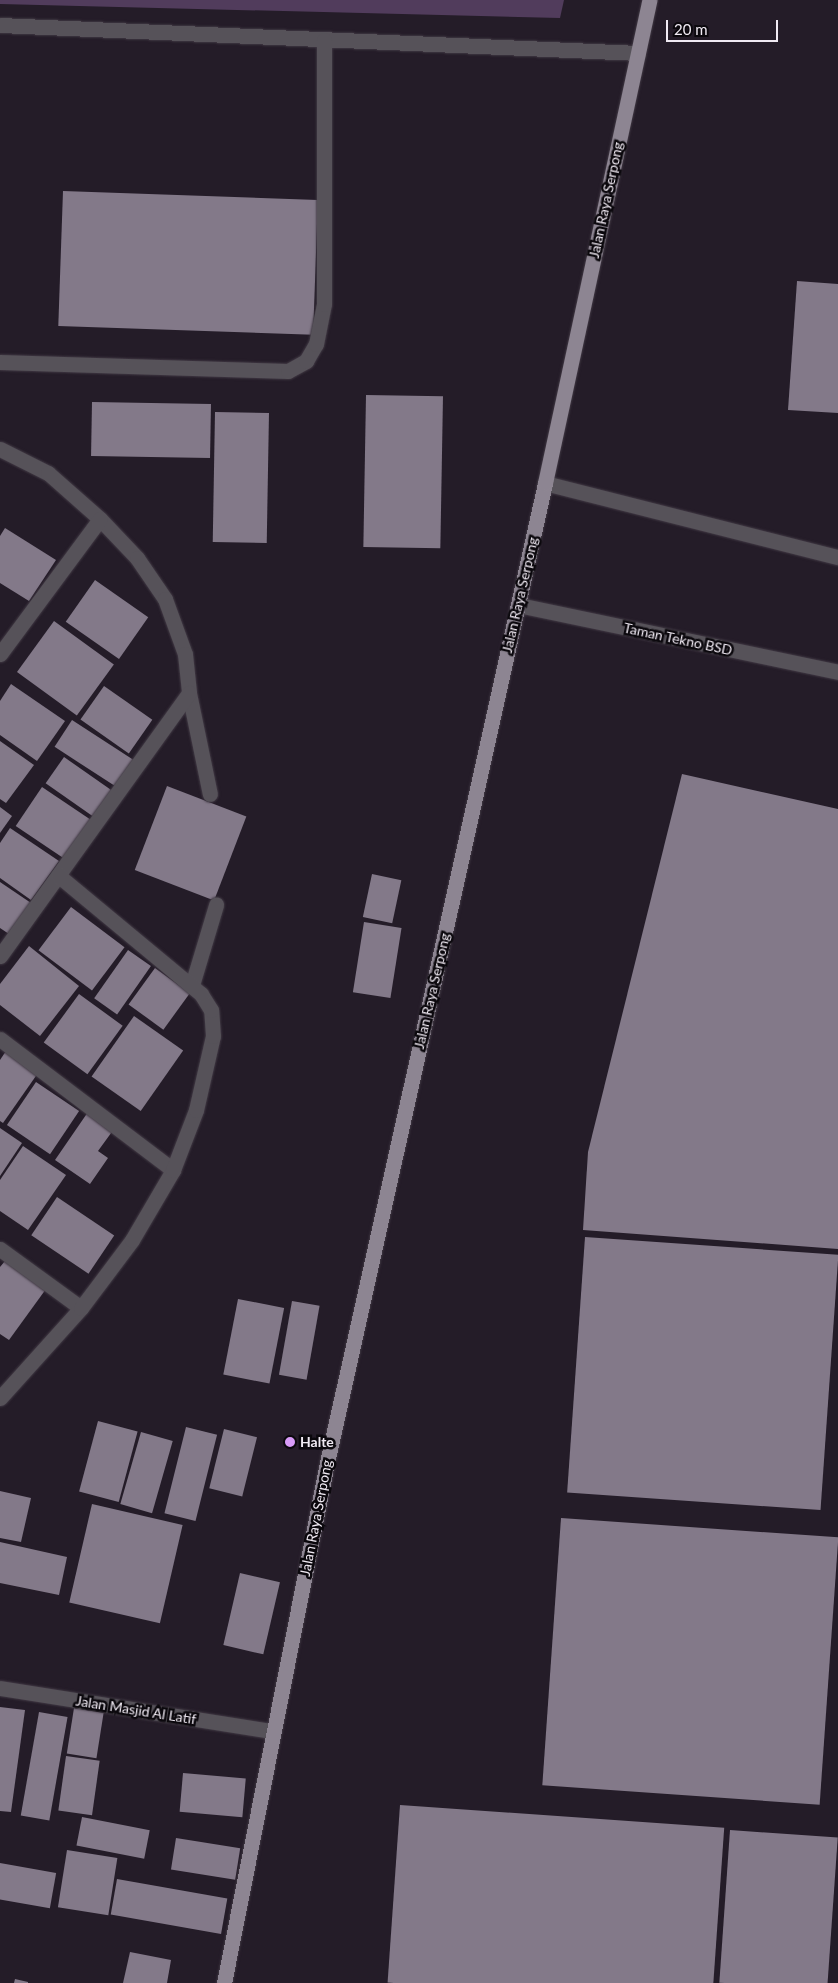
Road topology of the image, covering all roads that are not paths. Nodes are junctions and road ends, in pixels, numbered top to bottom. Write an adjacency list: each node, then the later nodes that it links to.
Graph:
1 (648, 0): 4 (main road, Jalan Raya Serpong)
2 (0, 24): 3 (street)
3 (324, 40): 4 (street); 5 (street)
4 (638, 53): 7 (main road, Jalan Raya Serpong)
5 (0, 362)
6 (0, 449): 8 (street)
7 (545, 483): 9 (street); 10 (main road, Jalan Raya Serpong)
8 (100, 519): 11 (street); 13 (street)
9 (838, 557)
10 (518, 605): 12 (street, Taman Tekno BSD); 25 (main road, Jalan Raya Serpong)
11 (0, 654)
12 (838, 672)
13 (190, 693): 14 (street); 15 (street)
14 (210, 794)
15 (59, 876): 17 (street); 18 (street)
16 (216, 905): 18 (street)
17 (0, 956)
18 (192, 985): 20 (street)
19 (0, 1040): 20 (street)
20 (173, 1170): 22 (street)
21 (0, 1248): 22 (street)
22 (80, 1308): 23 (street)
23 (0, 1398)
24 (0, 1688): 25 (street, Jalan Masjid Al Latif)
25 (273, 1732): 26 (main road, Jalan Raya Serpong)
26 (224, 1983)

